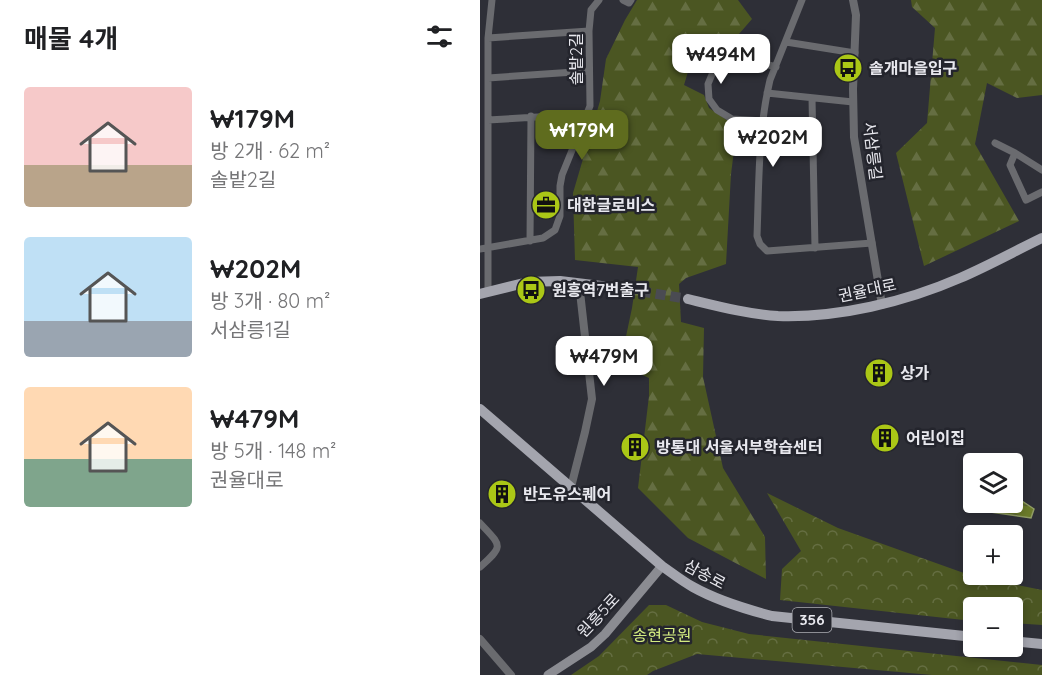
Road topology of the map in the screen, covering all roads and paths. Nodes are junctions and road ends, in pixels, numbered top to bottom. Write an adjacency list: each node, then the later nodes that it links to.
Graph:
1 (492, 0): 8 (street)
2 (599, 0): 7 (street, 솔밭2길)
3 (623, 0): 4 (street)
4 (631, 0)
5 (802, 0): 9 (street)
6 (853, 0): 11 (street, 서삼릉길)
7 (589, 31): 8 (street); 13 (street, 솔밭2길)
8 (488, 38): 10 (street)
9 (786, 42): 11 (street); 12 (street)
10 (484, 48): 14 (street)
11 (855, 53): 17 (street, 서삼릉길)
12 (776, 67): 15 (street); 21 (street)
13 (589, 71): 14 (street); 18 (street, 솔밭2길)
14 (488, 78): 20 (street)
15 (767, 93): 16 (street); 21 (street)
16 (812, 98): 17 (street); 32 (street)
17 (853, 102): 30 (street, 서삼릉길)
18 (588, 114): 19 (street); 29 (street, 솔밭2길)
19 (531, 116): 20 (street); 29 (street)
20 (488, 120): 24 (street)
21 (763, 121): 32 (street)
22 (995, 143): 25 (street)
23 (480, 153): 24 (street)
24 (488, 153): 31 (street)
25 (1015, 153): 26 (street); 27 (street)
26 (1042, 170)
27 (1042, 192)
28 (1042, 238): 38 (main road, 권율대로)
29 (530, 241): 31 (street, 솔밭2길)
30 (872, 243): 32 (street); 38 (street, 서삼릉길)
31 (488, 248): 33 (street, 솔밭2길); 36 (street)
32 (815, 248)
33 (480, 249)
34 (579, 283): 35 (main road); 36 (main road); 40 (street)
35 (626, 289)
36 (484, 293)
37 (688, 299): 38 (main road, 권율대로)
38 (882, 305)
39 (480, 409): 40 (main road, 삼송로)
40 (571, 487): 42 (main road, 삼송로)
41 (480, 523): 43 (street)
42 (662, 566): 44 (main road, 삼송로 / 356); 49 (main road, 원흥5로)
43 (480, 567)
44 (963, 637)
45 (480, 639): 48 (street)
46 (1023, 642): 47 (main road)
47 (1042, 644)
48 (511, 675)
49 (548, 675)

